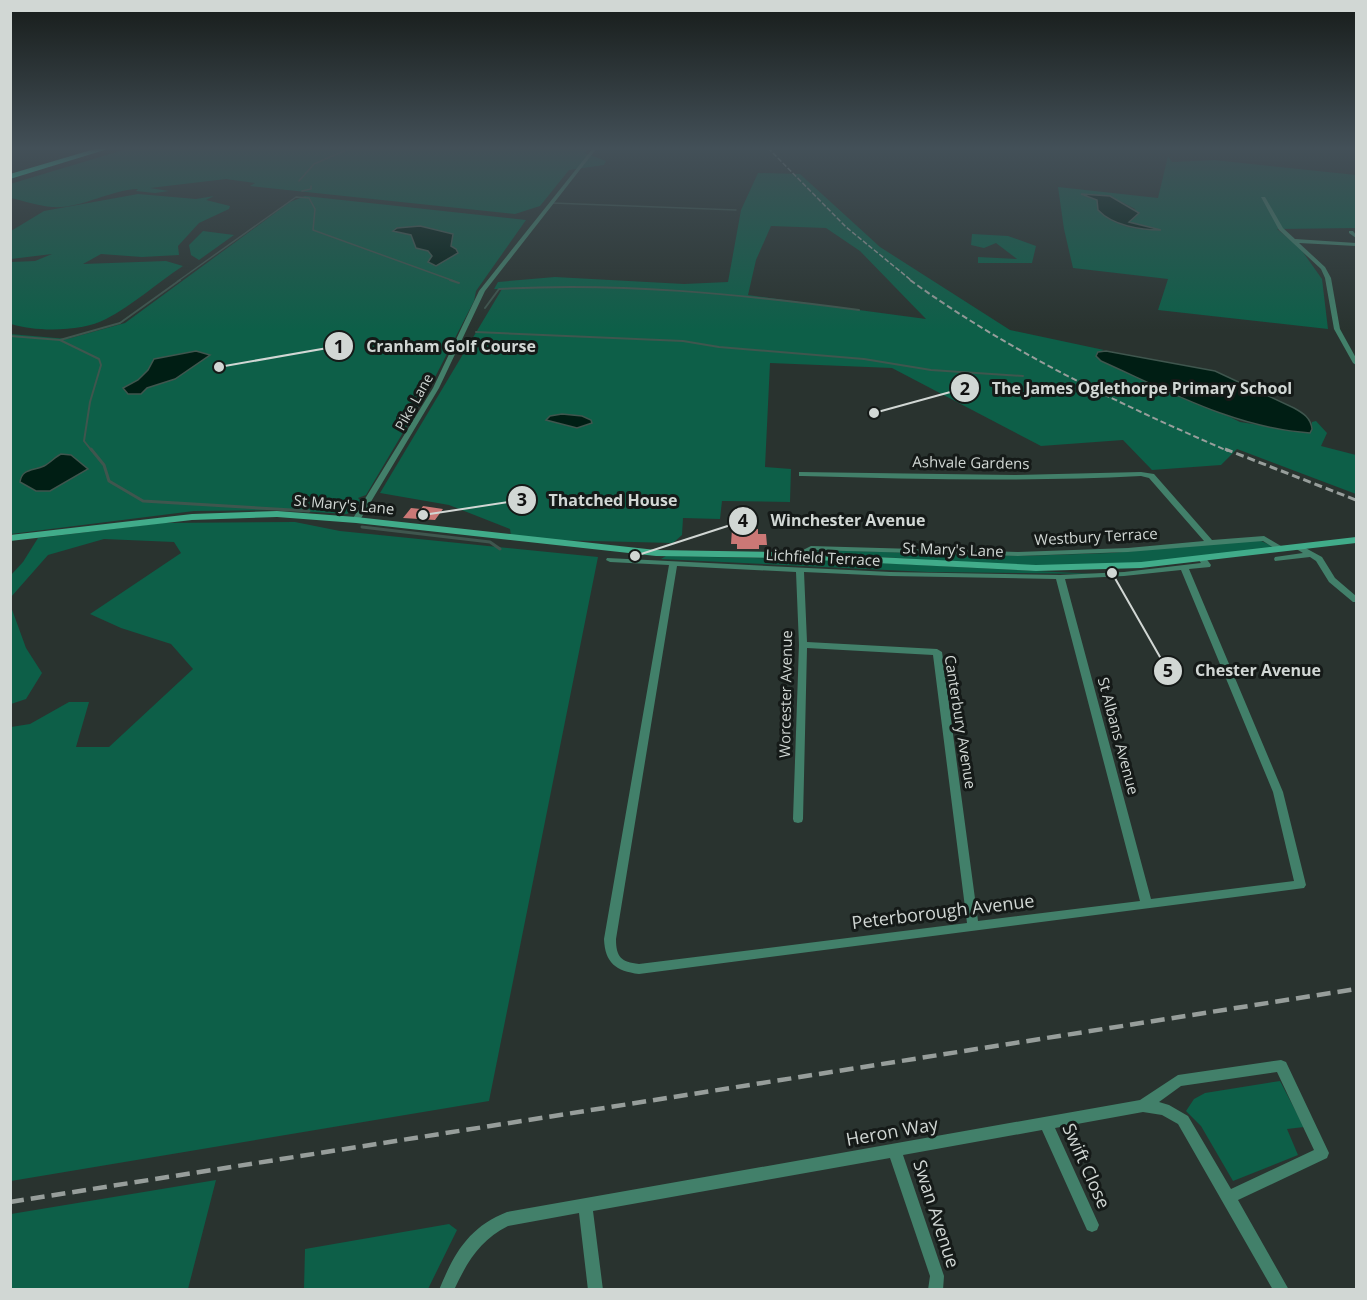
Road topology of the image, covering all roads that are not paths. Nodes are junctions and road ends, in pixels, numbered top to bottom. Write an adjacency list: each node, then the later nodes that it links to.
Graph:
1 (547, 209): 11 (street, Pike Lane)
2 (1269, 209): 6 (street)
3 (1351, 232): 5 (street)
4 (1310, 234): 7 (street)
5 (1356, 237)
6 (1295, 241): 7 (street); 9 (street)
7 (1312, 241): 8 (street)
8 (1356, 244)
9 (1356, 363)
10 (802, 474): 14 (street, Ashvale Gardens)
11 (356, 520): 12 (main road, St Mary's Lane); 19 (main road, St Mary's Lane)
12 (10, 538)
13 (1356, 540): 15 (main road, St Mary's Lane)
14 (1209, 542): 16 (street, Westbury Terrace); 18 (street, Westbury Terrace)
15 (1297, 547): 16 (main road, St Mary's Lane); 17 (street)
16 (1280, 554): 17 (street); 20 (main road, St Mary's Lane)
17 (1310, 555): 26 (street)
18 (806, 557): 19 (main road, St Mary's Lane); 20 (main road, St Mary's Lane)
19 (655, 558): 21 (street, Lichfield Terrace); 22 (street, Lichfield Terrace)
20 (1202, 559): 23 (street, Lichfield Terrace)
21 (610, 560)
22 (673, 564): 24 (street, Lichfield Terrace); 30 (street, Peterborough Avenue)
23 (1184, 567): 25 (street, Lichfield Terrace); 29 (street, Peterborough Avenue)
24 (800, 570): 25 (street, Lichfield Terrace); 27 (street, Worcester Avenue)
25 (1060, 577): 29 (street, St Albans Avenue)
26 (1356, 600)
27 (803, 645): 28 (street, Worcester Avenue); 30 (street, Canterbury Avenue)
28 (798, 819)
29 (1146, 903): 30 (street, Peterborough Avenue)
30 (973, 927)
31 (1143, 1106): 32 (street, Heron Way); 34 (street, Heron Way); 34 (street)
32 (1046, 1123): 33 (street, Heron Way); 36 (street, Swift Close)
33 (894, 1150): 35 (street, Heron Way); 39 (street, Swan Avenue)
34 (1229, 1197): 40 (street, Heron Way)
35 (585, 1205): 37 (street, Heron Way); 38 (street)
36 (1092, 1225)
37 (446, 1290)
38 (596, 1290)
39 (936, 1290)
40 (1282, 1290)

